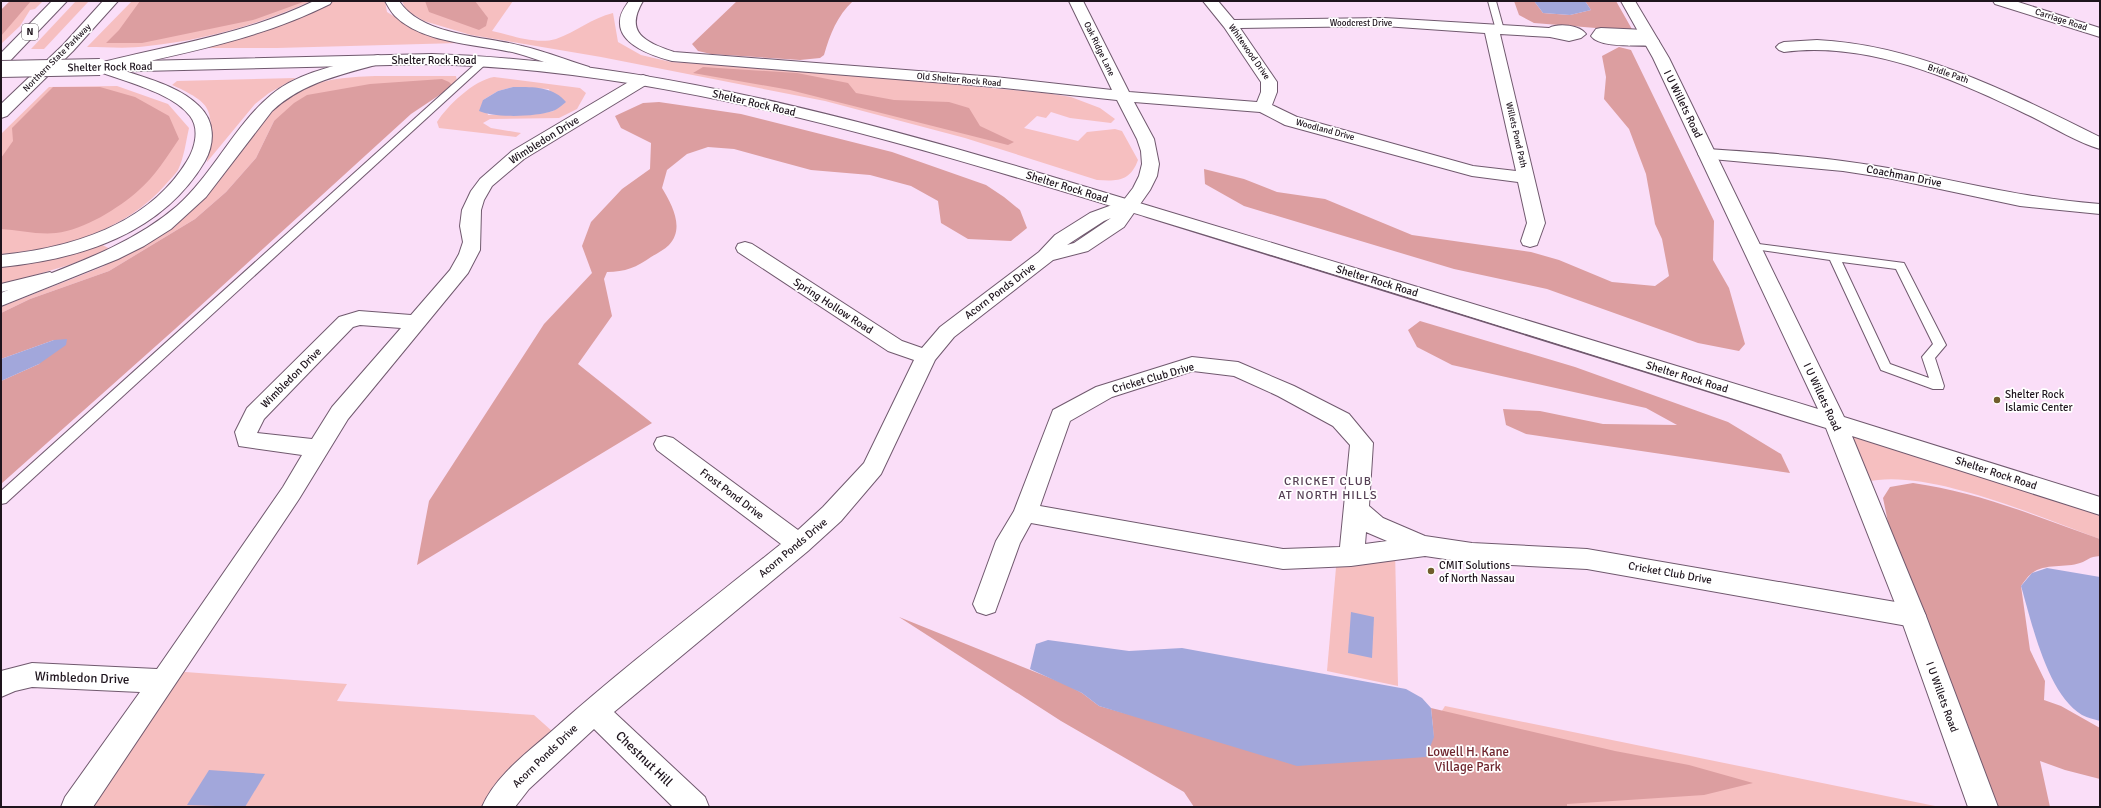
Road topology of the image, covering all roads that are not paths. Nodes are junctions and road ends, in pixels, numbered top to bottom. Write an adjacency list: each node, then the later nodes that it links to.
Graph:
1 (60, 1): 20 (main road, N)
2 (111, 1): 12 (main road, Northern State Parkway)
3 (119, 1): 12 (main road)
4 (326, 1): 21 (main road)
5 (392, 1): 23 (main road)
6 (636, 1): 26 (main road, Old Shelter Rock Road)
7 (1076, 1): 26 (main road, Oak Ridge Lane)
8 (1210, 1): 13 (main road, Whitewood Drive)
9 (1492, 1): 14 (lane)
10 (1628, 1): 16 (main road, I U Willets Road)
11 (2000, 1): 15 (main road, Carriage Road)
12 (94, 20): 25 (main road, Northern State Parkway)
13 (1230, 24): 14 (main road, Woodcrest Drive); 27 (main road, Whitewood Drive)
14 (1496, 29): 16 (main road, Woodcrest Drive); 32 (main road, Willets Pond Path)
15 (2100, 33)
16 (1649, 37): 31 (main road, I U Willets Road)
17 (1784, 47): 30 (main road, Bridle Path)
18 (378, 60): 19 (main road, Shelter Rock Road); 21 (main road, Shelter Rock Road); 40 (main road)
19 (485, 60): 23 (main road, Shelter Rock Road); 48 (lane)
20 (1, 62)
21 (100, 67): 22 (main road, Shelter Rock Road, bridge); 39 (main road)
22 (1, 69)
23 (583, 70): 24 (main road, Shelter Rock Road)
24 (643, 80): 33 (main road, Shelter Rock Road); 43 (main road, Wimbledon Drive)
25 (26, 89): 28 (main road, Northern State Parkway); 29 (main road)
26 (1123, 96): 27 (main road, Woodland Drive); 33 (main road)
27 (1262, 108): 32 (main road, Woodland Drive)
28 (1, 113)
29 (1, 128)
30 (2100, 144)
31 (1707, 154): 34 (main road, Coachman Drive); 36 (main road, I U Willets Road)
32 (1526, 178): 35 (main road, Willets Pond Path)
33 (1129, 205): 44 (main road, Acorn Ponds Drive); 45 (main road, Shelter Rock Road)
34 (2100, 209)
35 (1530, 241)
36 (1751, 246): 38 (lane); 45 (main road, I U Willets Road)
37 (745, 248): 44 (main road, Spring Hollow Road)
38 (1835, 258): 38 (lane)
39 (1, 261)
40 (74, 270): 41 (lane); 42 (main road)
41 (1, 288)
42 (1, 300)
43 (416, 322): 47 (main road, Wimbledon Drive); 47 (main road, Wimbledon Drive)
44 (926, 357): 52 (main road, Acorn Ponds Drive)
45 (1835, 422): 49 (main road, Shelter Rock Road); 56 (main road, I U Willets Road)
46 (665, 444): 52 (main road, Frost Pond Drive)
47 (317, 448): 57 (main road, Wimbledon Drive)
48 (1, 499)
49 (2100, 506)
50 (1357, 509): 51 (main road, Cricket Club Drive); 53 (main road, Cricket Club Drive); 54 (main road, Cricket Club Drive)
51 (1025, 513): 54 (main road, Cricket Club Drive); 55 (main road, Cricket Club Drive)
52 (799, 544): 59 (main road, Acorn Ponds Drive)
53 (1425, 546): 54 (main road, Cricket Club Drive); 56 (main road, Cricket Club Drive)
54 (1351, 556)
55 (986, 604)
56 (1913, 616): 63 (main road, I U Willets Road)
57 (164, 681): 58 (main road, Wimbledon Drive); 60 (main road, Wimbledon Drive)
58 (1, 685)
59 (594, 710): 61 (main road, Acorn Ponds Drive); 62 (main road, Chestnut Hill)
60 (76, 807)
61 (496, 807)
62 (694, 807)
63 (1983, 807)

